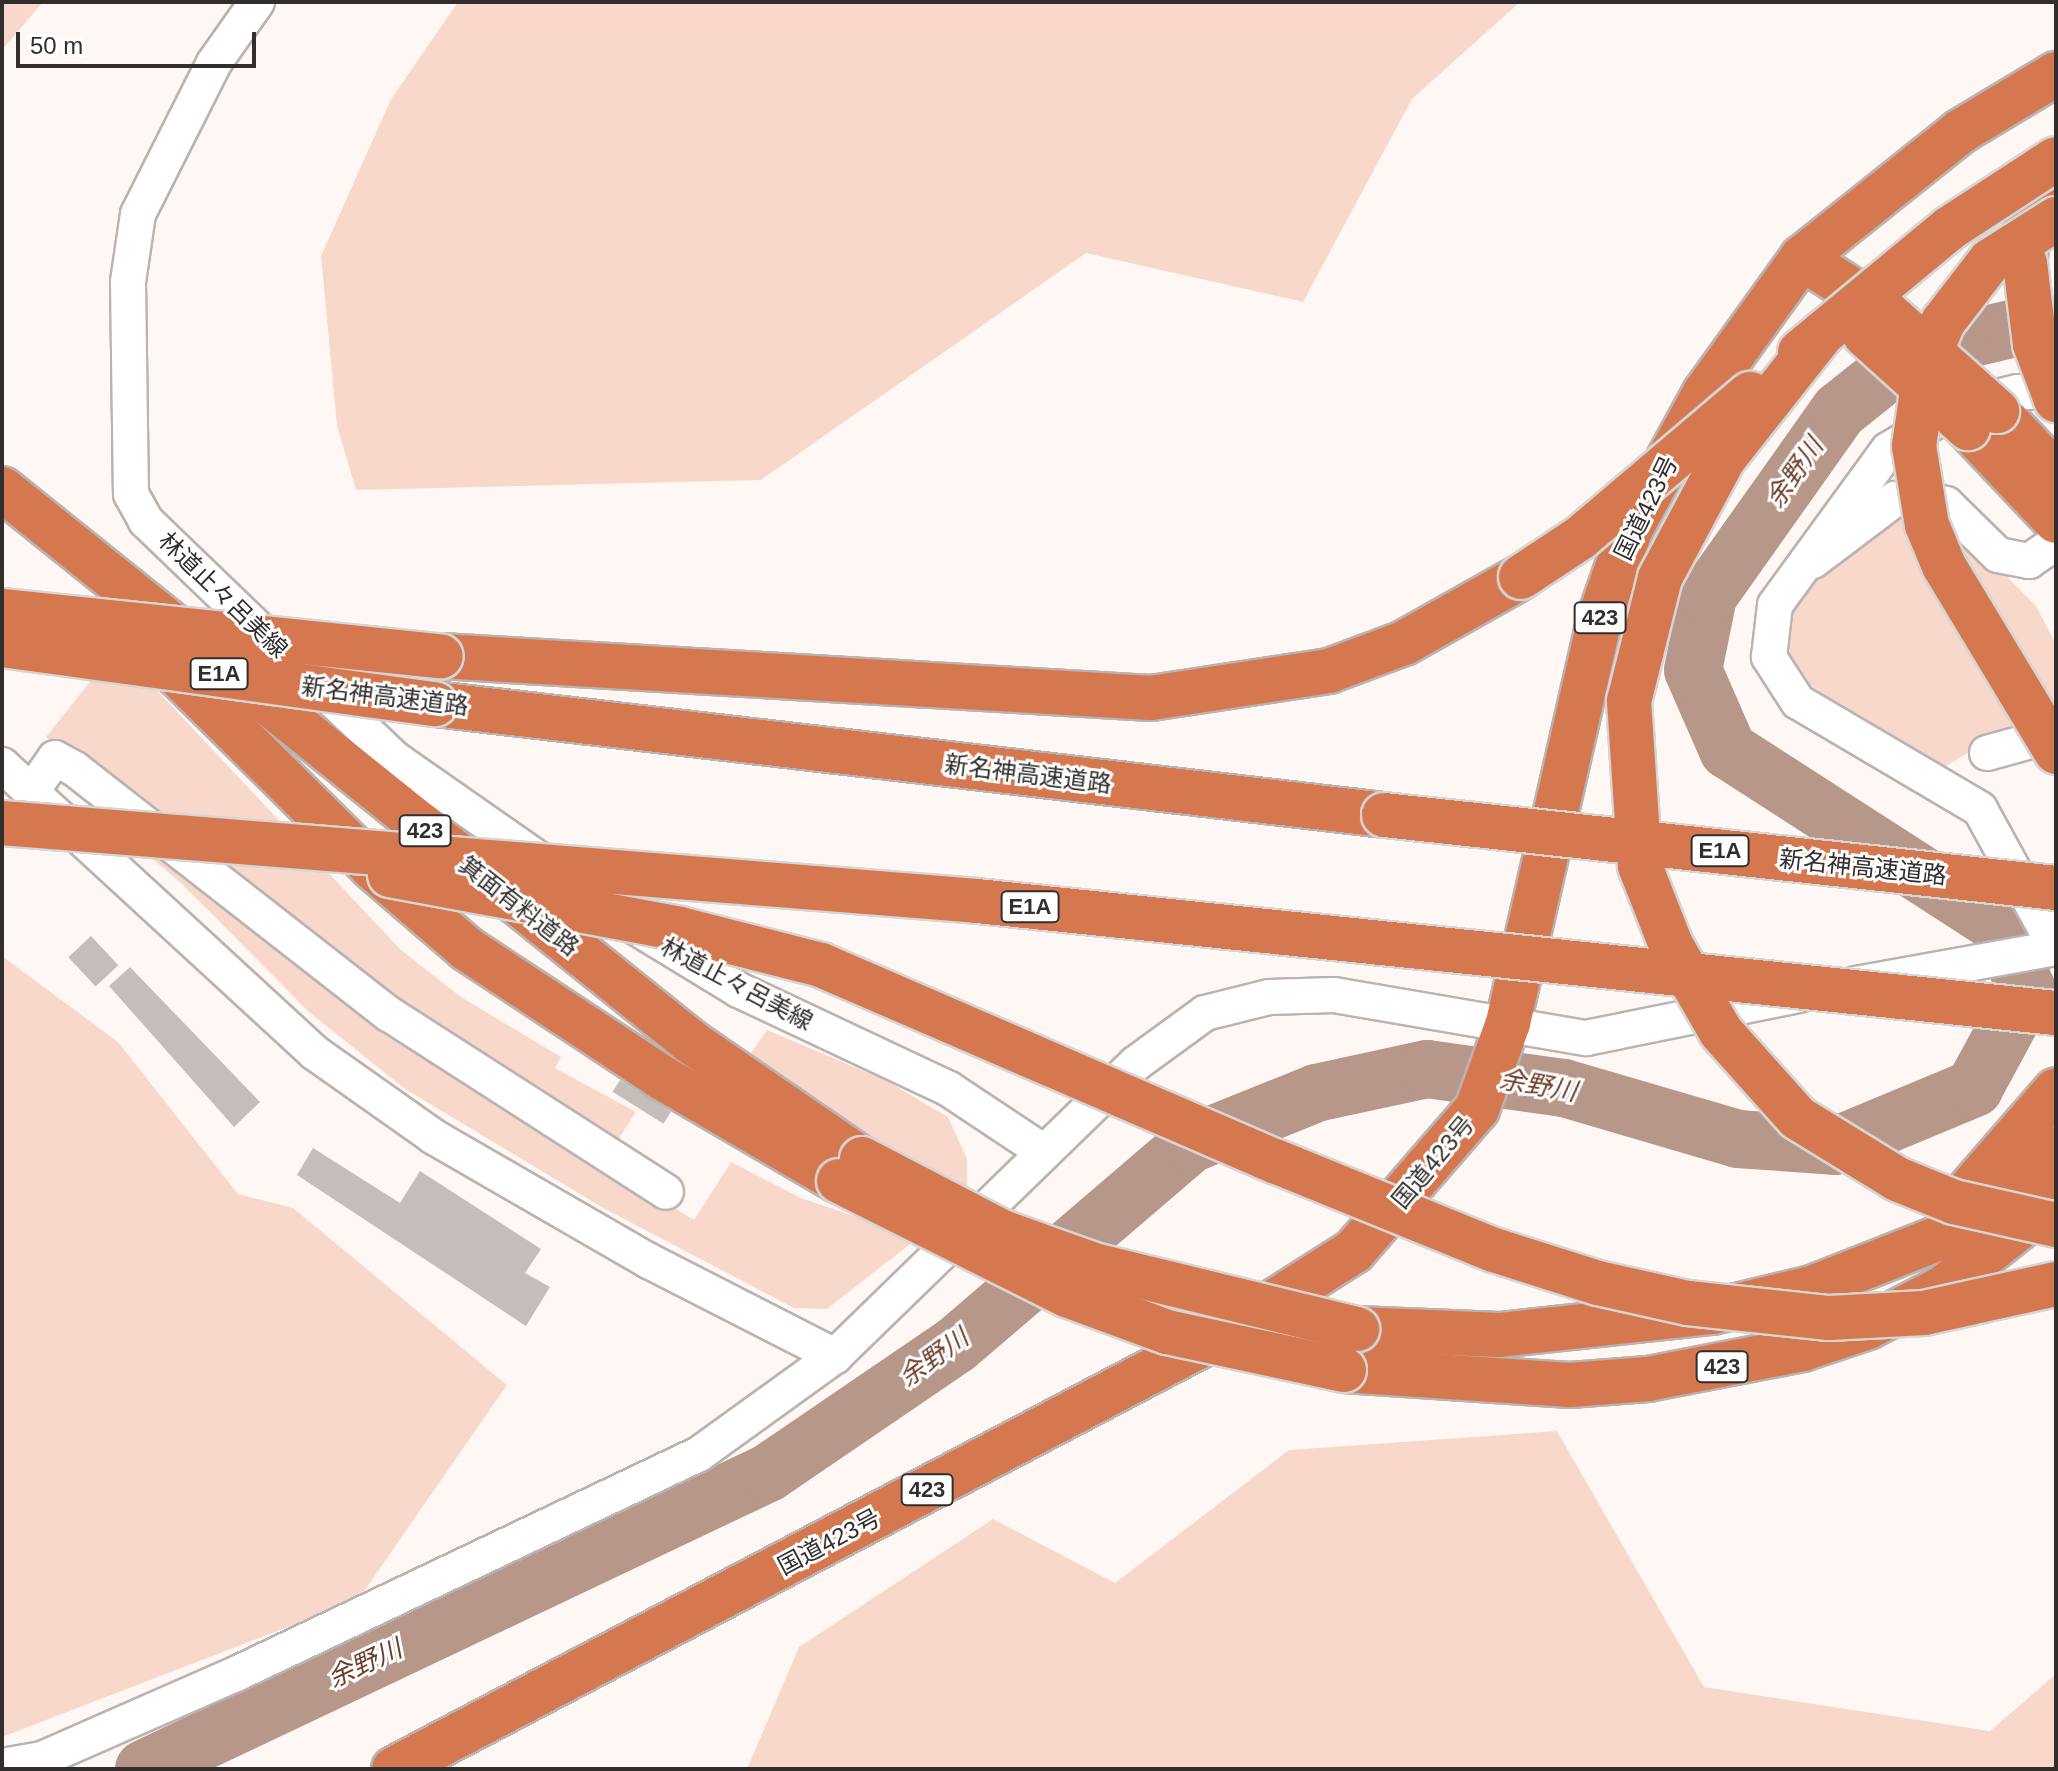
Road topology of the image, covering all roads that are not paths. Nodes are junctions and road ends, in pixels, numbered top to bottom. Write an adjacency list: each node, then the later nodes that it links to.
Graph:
1 (257, 2): 30 (street, 林道止々呂美線)
2 (2056, 74): 6 (highway, 国道423号 / 423)
3 (2056, 159): 7 (highway, bridge)
4 (2056, 175): 9 (highway, bridge)
5 (2056, 219): 19 (highway, bridge)
6 (1802, 258): 10 (highway, bridge); 27 (highway, 国道423号 / 423)
7 (1822, 334): 16 (highway, bridge); 34 (highway, bridge)
8 (2056, 392): 15 (street)
9 (2056, 400)
10 (1982, 419): 11 (highway); 14 (highway)
11 (2056, 474)
12 (2, 489): 31 (highway, 箕面有料道路 / 423)
13 (2, 520): 31 (highway, 423)
14 (2052, 535): 15 (street)
15 (1802, 566): 25 (street)
16 (2, 611)
17 (2, 645): 24 (highway, 新名神高速道路 / E1A, bridge)
18 (2056, 734): 20 (street)
19 (2056, 752)
20 (1987, 753)
21 (17, 777): 32 (street); 37 (street)
22 (2, 823): 23 (highway, E1A, bridge)
23 (225, 840): 26 (highway, E1A, bridge); 35 (highway, bridge)
24 (2056, 888)
25 (2051, 948): 27 (street)
26 (2056, 1013)
27 (1508, 1023): 30 (street); 40 (highway, 国道423号 / 423)
28 (2056, 1090): 36 (highway)
29 (2056, 1149): 36 (highway, 423)
30 (1044, 1152): 37 (street)
31 (850, 1169): 33 (highway, 423, bridge); 36 (highway, 423, bridge)
32 (666, 1192)
33 (2056, 1198)
34 (2056, 1225)
35 (2056, 1284)
36 (1812, 1288)
37 (835, 1356): 38 (street)
38 (34, 1764): 39 (street)
39 (2, 1766)
40 (394, 1769)

